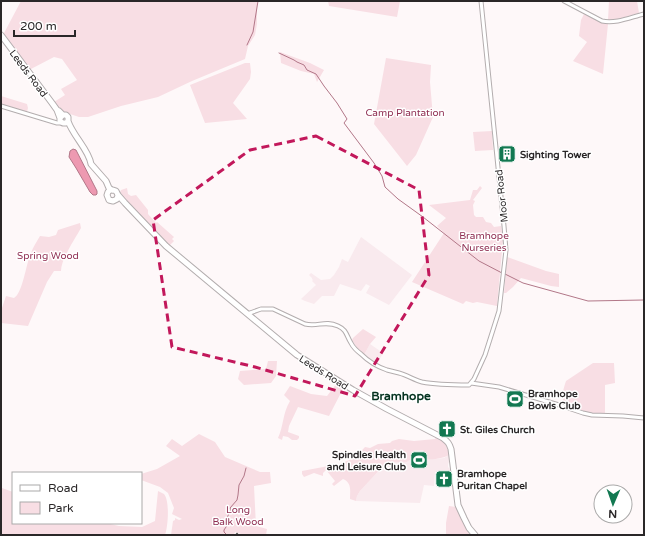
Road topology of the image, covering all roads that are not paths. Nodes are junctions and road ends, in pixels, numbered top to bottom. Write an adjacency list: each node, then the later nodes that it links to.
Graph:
1 (482, 1): 15 (street, Moor Road)
2 (564, 1): 3 (street)
3 (644, 14)
4 (1, 35): 6 (highway, Leeds Road)
5 (1, 106): 7 (street)
6 (63, 120): 7 (street); 7 (street); 8 (highway)
7 (54, 122)
8 (103, 179): 9 (highway); 10 (highway)
9 (112, 190): 10 (highway); 11 (highway)
10 (107, 195): 12 (highway)
11 (118, 195): 12 (highway); 13 (highway, Leeds Road)
12 (115, 200): 13 (highway, Leeds Road)
13 (140, 218): 14 (highway, Leeds Road)
14 (246, 314): 15 (street); 17 (highway, Leeds Road)
15 (470, 384): 16 (street)
16 (644, 418)
17 (475, 535)

